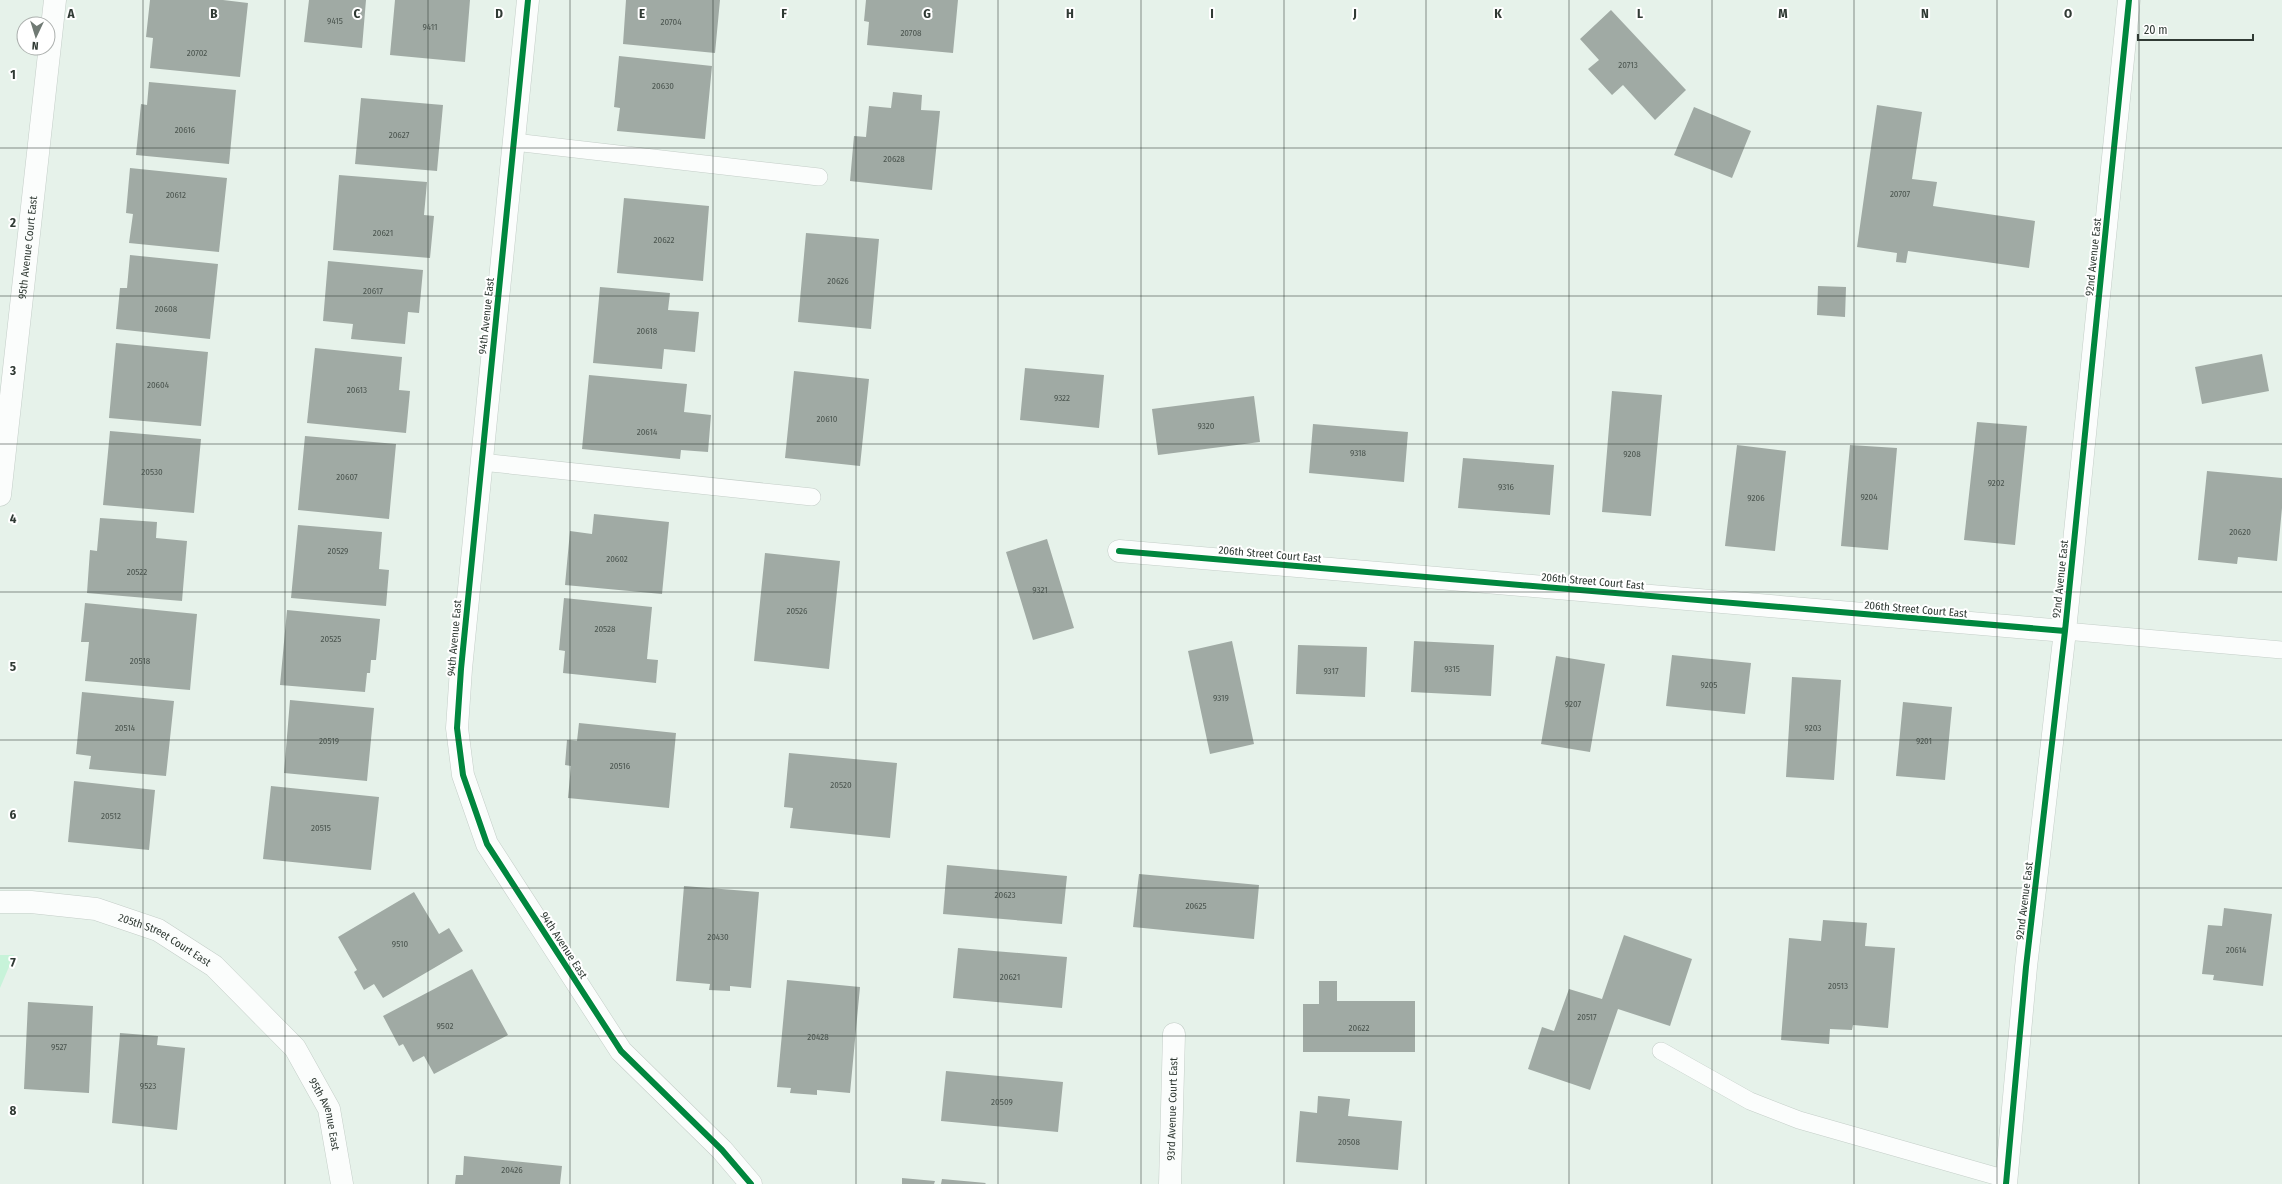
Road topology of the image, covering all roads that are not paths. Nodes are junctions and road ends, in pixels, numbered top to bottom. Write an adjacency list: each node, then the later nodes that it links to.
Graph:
1 (55, 0): 7 (street, 95th Avenue Court East)
2 (528, 0): 4 (street, 94th Avenue East)
3 (2130, 0): 10 (street, 92nd Avenue East)
4 (514, 142): 5 (lane); 6 (street, 94th Avenue East)
5 (819, 177)
6 (481, 462): 8 (lane); 18 (street, 94th Avenue East)
7 (0, 495)
8 (812, 497)
9 (1119, 551): 10 (street, 206th Street Court East)
10 (2065, 631): 11 (lane); 16 (street, 92nd Avenue East)
11 (2282, 650)
12 (0, 902): 14 (street, 205th Street Court East)
13 (1174, 1034): 19 (street, 93rd Avenue Court East)
14 (295, 1048): 17 (street, 95th Avenue East)
15 (1661, 1051): 16 (lane)
16 (2006, 1182)
17 (342, 1184)
18 (751, 1184)
19 (1170, 1184)

